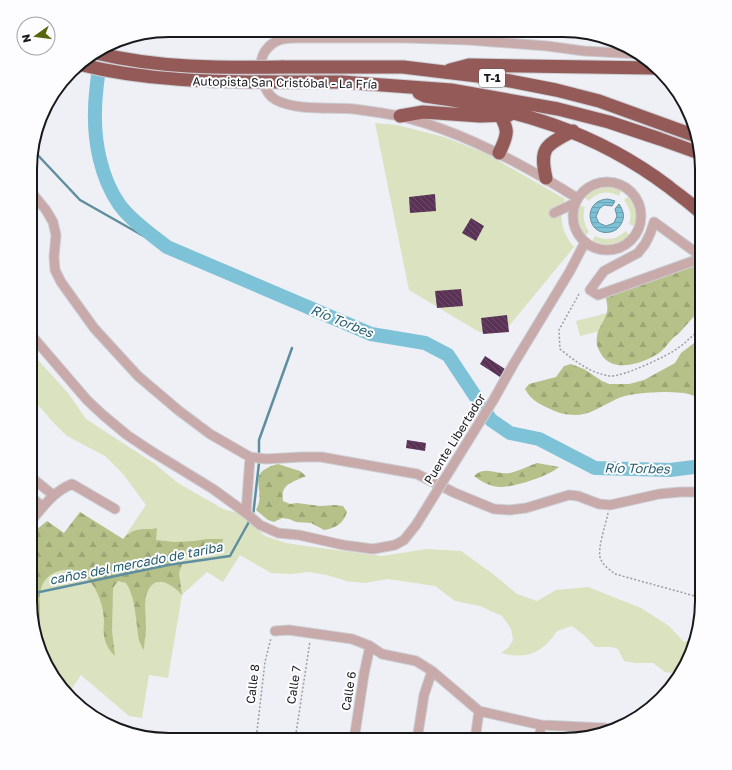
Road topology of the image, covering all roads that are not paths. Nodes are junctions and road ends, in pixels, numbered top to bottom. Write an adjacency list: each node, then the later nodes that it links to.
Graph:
1 (315, 37): 10 (street)
2 (435, 37): 3 (street)
3 (626, 53)
4 (103, 55): 7 (highway, Autopista San Cristóbal - La Fría / T-1, bridge)
5 (86, 66): 8 (highway, Autopista San Cristóbal - La Fría / T-1, bridge)
6 (648, 68): 7 (highway)
7 (443, 72): 12 (highway, Autopista San Cristóbal - La Fría / T-1)
8 (408, 87): 9 (highway, Autopista San Cristóbal - La Fría / T-1); 13 (highway)
9 (499, 112): 10 (highway); 11 (highway, Autopista San Cristóbal - La Fría / T-1); 14 (highway)
10 (400, 116): 14 (street)
11 (572, 131): 15 (highway); 18 (highway, Autopista San Cristóbal - La Fría / T-1)
12 (690, 134)
13 (693, 150)
14 (499, 153): 15 (street)
15 (546, 178): 17 (street)
16 (37, 199): 26 (street)
17 (576, 201): 19 (street); 20 (street); 22 (street)
18 (695, 209)
19 (554, 213)
20 (636, 233): 21 (street); 22 (street)
21 (648, 239): 23 (street); 24 (street)
22 (585, 242): 33 (street, Puente Libertador, bridge)
23 (695, 253)
24 (695, 261)
25 (37, 342): 33 (street, Puente Libertador)
26 (250, 457): 28 (street); 33 (street)
27 (37, 482): 29 (street)
28 (695, 492)
29 (53, 495): 31 (street); 32 (street)
30 (37, 502): 31 (street)
31 (43, 507): 34 (street)
32 (115, 509)
33 (246, 513)
34 (37, 514)
35 (275, 631): 36 (street)
36 (370, 646): 37 (street); 41 (street, Calle 6)
37 (432, 671): 38 (street); 42 (street)
38 (479, 711): 39 (street); 43 (street)
39 (541, 725): 40 (street); 44 (street)
40 (595, 729)
41 (355, 733)
42 (418, 733)
43 (476, 733)
44 (539, 733)

